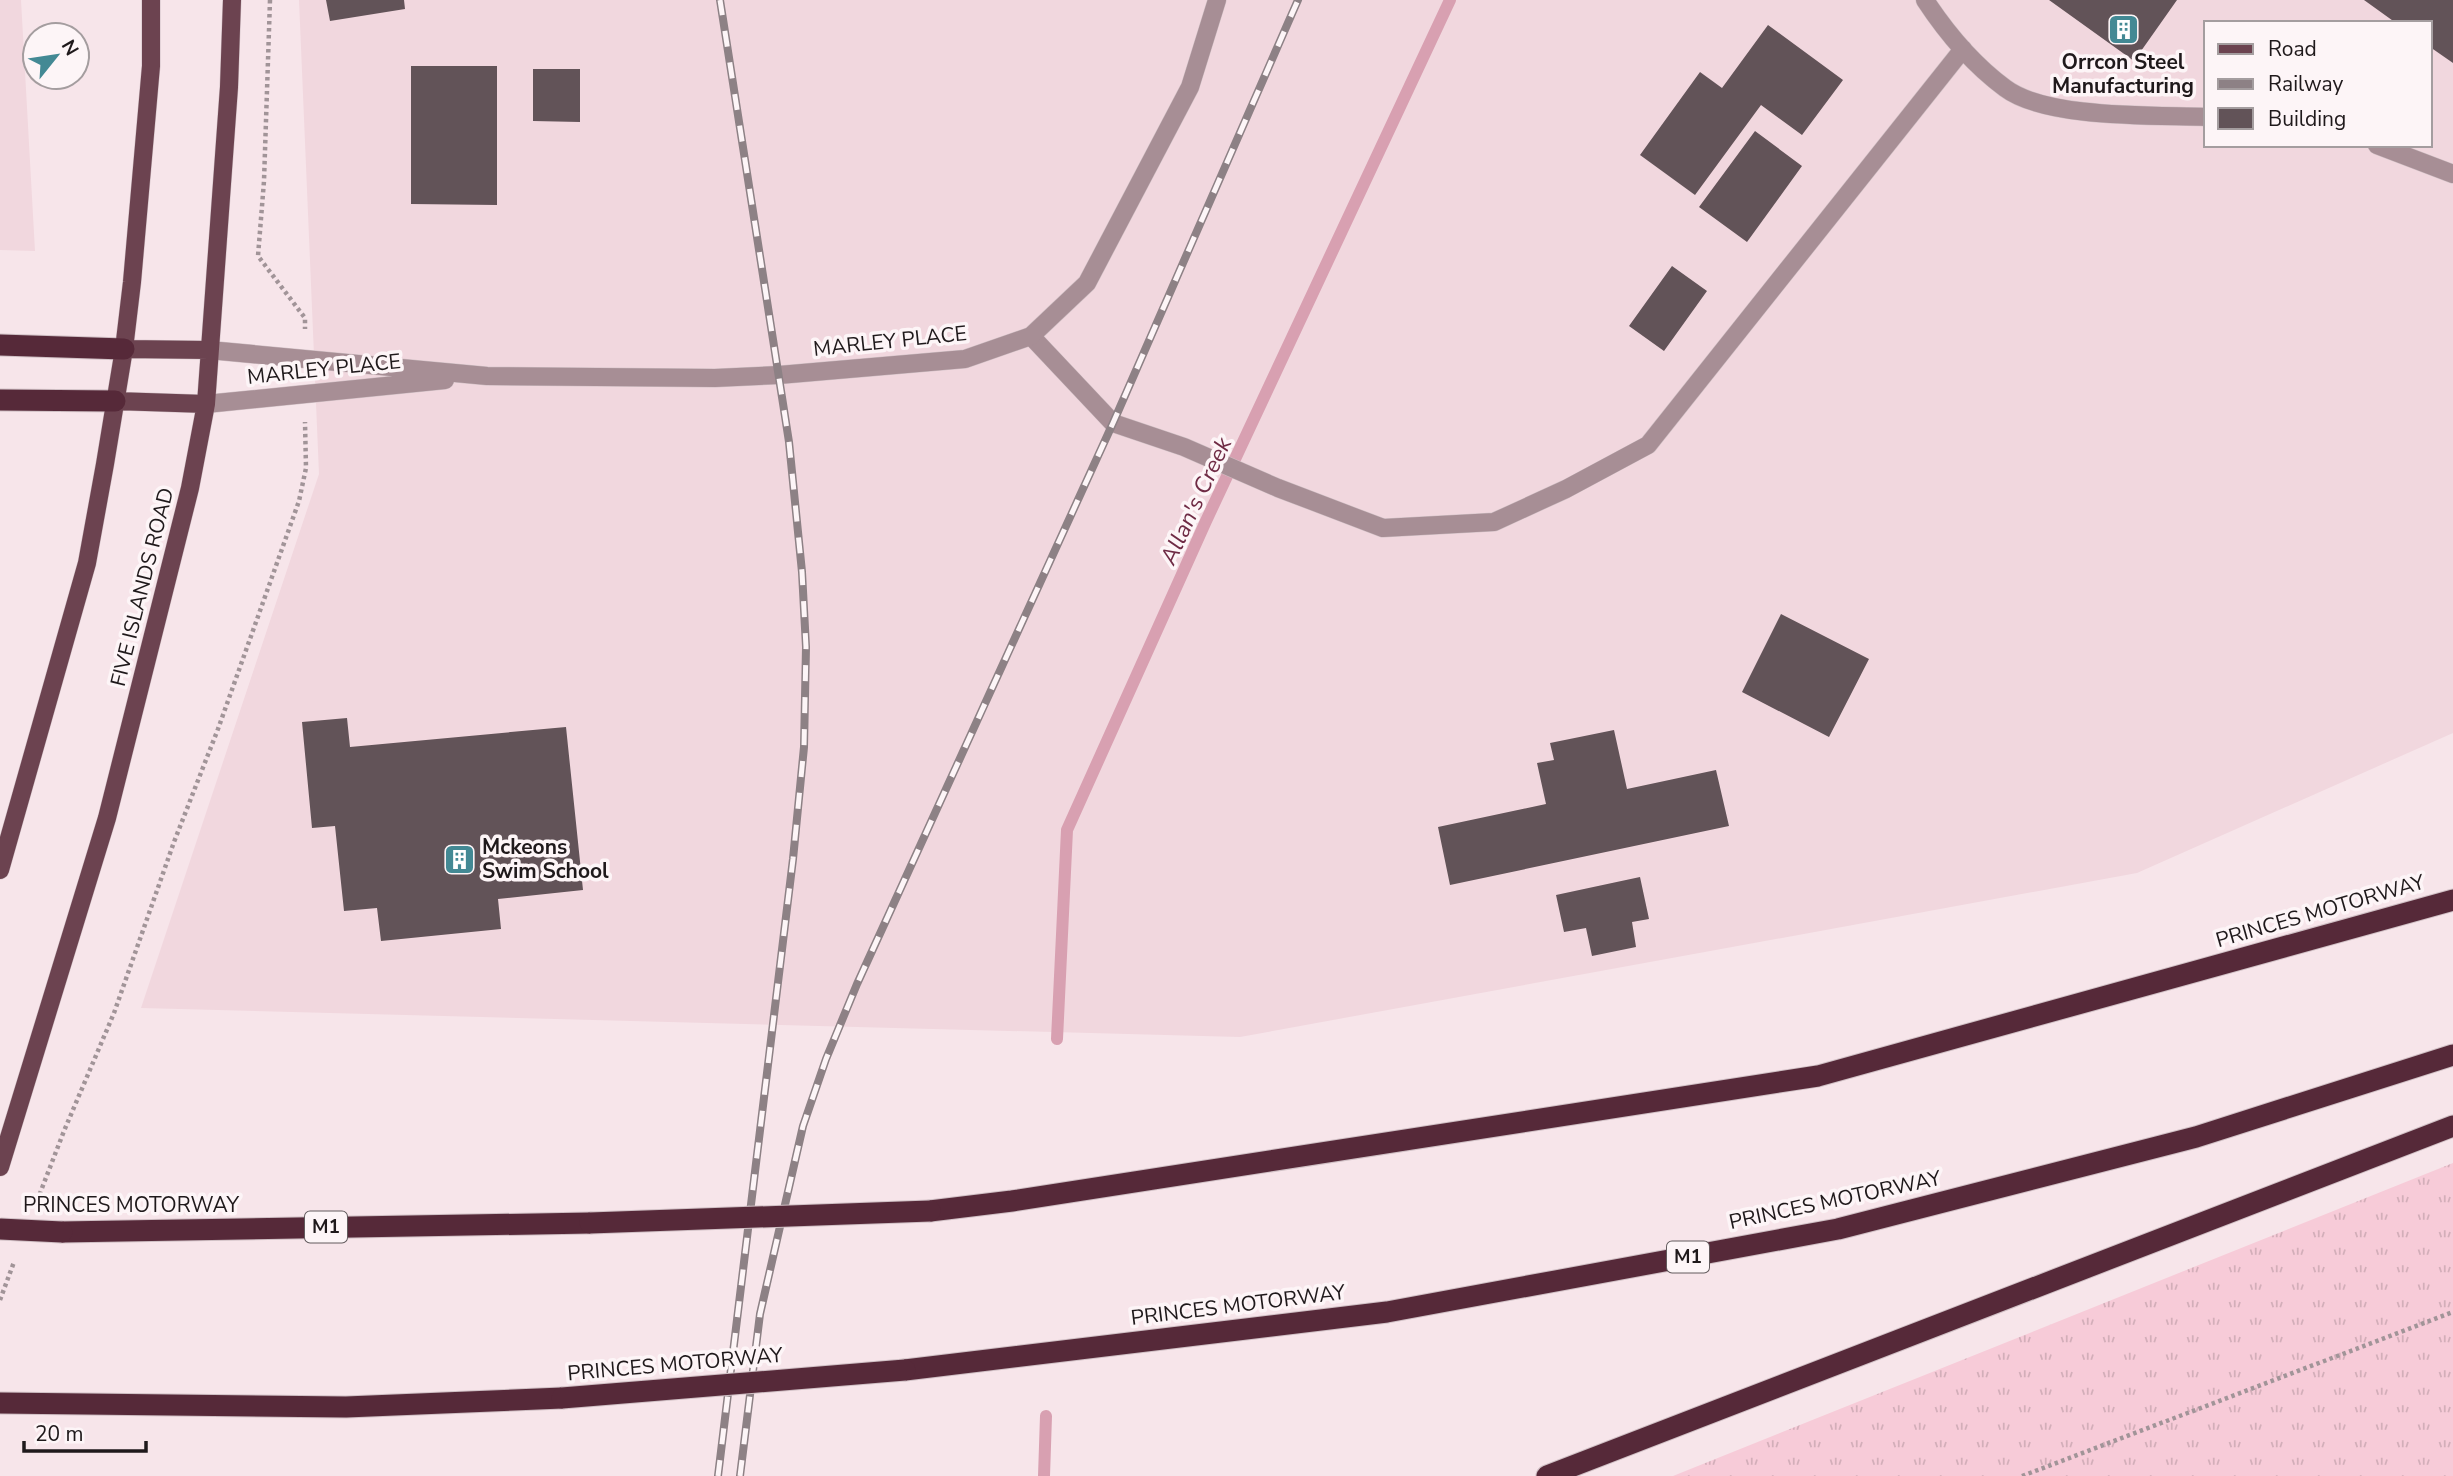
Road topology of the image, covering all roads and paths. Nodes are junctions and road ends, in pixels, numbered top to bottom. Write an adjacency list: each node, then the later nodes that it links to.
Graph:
1 (151, 0): 13 (main road)
2 (232, 0): 14 (main road, FIVE ISLANDS ROAD)
3 (270, 0): 10 (path)
4 (1217, 0): 11 (street, MARLEY PLACE)
5 (1925, 0): 6 (street)
6 (1963, 49): 7 (street); 11 (street)
7 (2204, 117)
8 (2382, 147): 9 (street)
9 (2453, 174)
10 (305, 318)
11 (1031, 336): 15 (street, MARLEY PLACE)
12 (0, 345): 13 (highway)
13 (124, 349): 14 (main road); 17 (main road)
14 (209, 350): 15 (street, MARLEY PLACE); 18 (main road, FIVE ISLANDS ROAD)
15 (487, 376): 18 (street, MARLEY PLACE)
16 (0, 400): 17 (highway)
17 (115, 401): 18 (main road); 20 (main road)
18 (206, 404): 24 (main road, FIVE ISLANDS ROAD)
19 (305, 430): 25 (path)
20 (0, 870)
21 (2453, 900): 26 (highway, PRINCES MOTORWAY / M1, bridge)
22 (2453, 1055): 30 (highway, PRINCES MOTORWAY / M1, bridge)
23 (2453, 1126): 31 (highway)
24 (0, 1167)
25 (34, 1209)
26 (0, 1229)
27 (15, 1261): 28 (path)
28 (0, 1300)
29 (2453, 1312): 32 (path)
30 (0, 1404)
31 (1547, 1476)
32 (2022, 1476)

